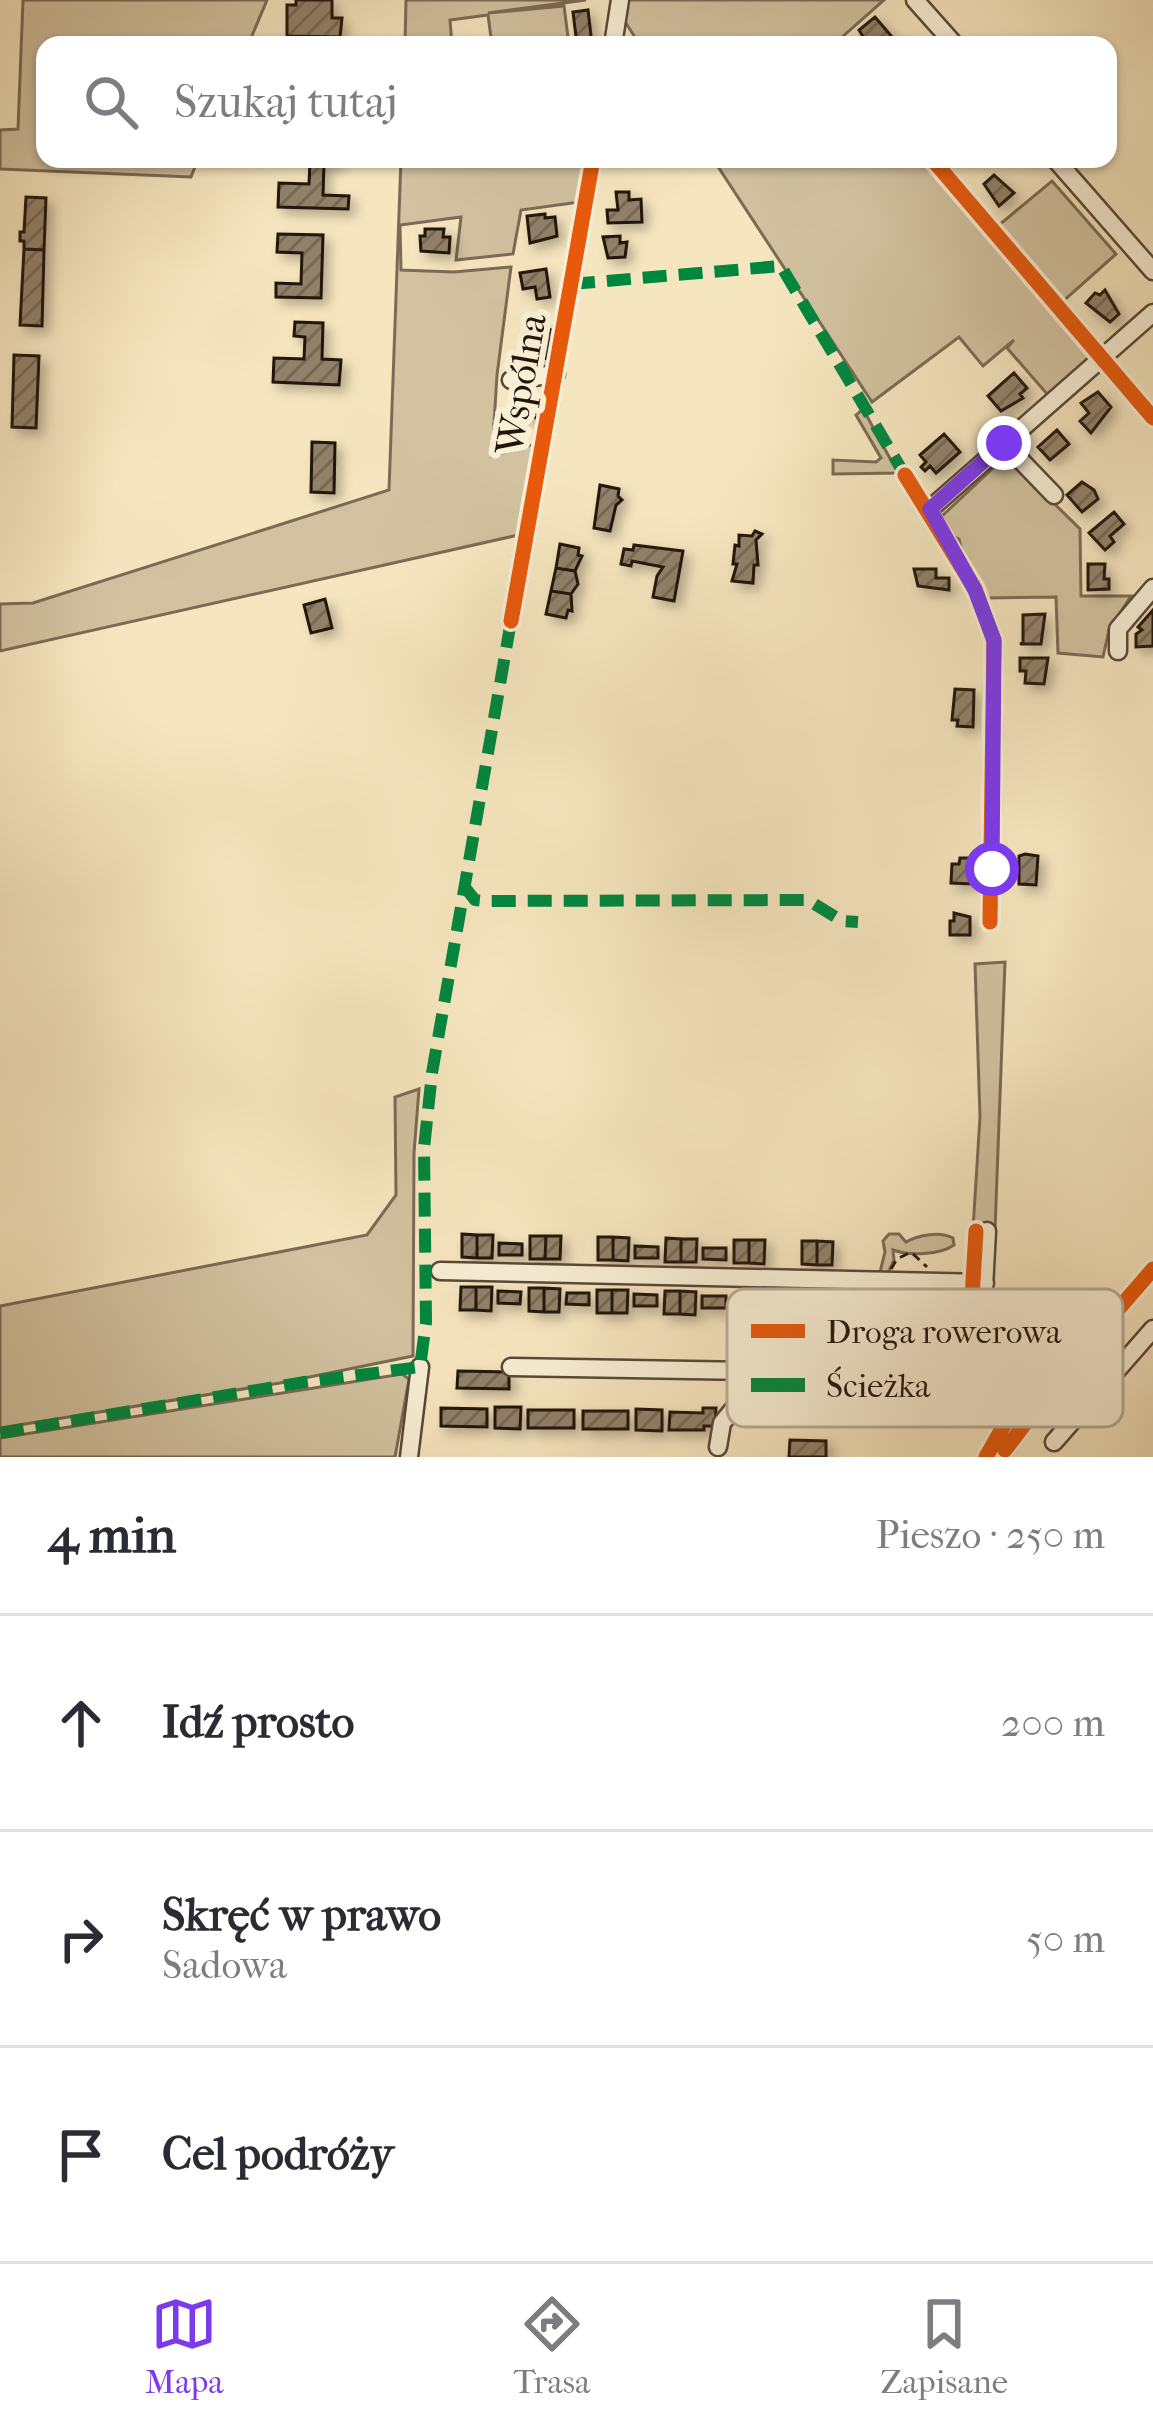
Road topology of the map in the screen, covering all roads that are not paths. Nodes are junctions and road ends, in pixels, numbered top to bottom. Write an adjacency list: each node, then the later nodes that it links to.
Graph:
1 (620, 0): 3 (street)
2 (915, 0): 4 (street)
3 (614, 36)
4 (947, 36)
5 (591, 168): 11 (street, Wspólna)
6 (940, 168): 10 (street)
7 (1063, 168): 8 (street)
8 (1153, 271)
9 (1153, 313): 10 (street)
10 (1101, 359): 13 (street); 14 (street)
11 (556, 374): 12 (street); 19 (street, Wspólna)
12 (511, 380)
13 (1153, 418)
14 (1004, 443): 16 (street); 17 (street)
15 (905, 475): 17 (street)
16 (1054, 494)
17 (930, 509): 21 (street)
18 (1153, 588): 20 (street)
19 (511, 621)
20 (1118, 651)
21 (990, 922)
22 (987, 1231): 25 (street)
23 (1153, 1269): 27 (street)
24 (440, 1271): 25 (street)
25 (986, 1283): 26 (street)
26 (985, 1289)
27 (1123, 1304)
28 (1153, 1329): 29 (street)
29 (1123, 1363)
30 (420, 1366): 38 (street)
31 (512, 1367): 32 (street)
32 (727, 1371)
33 (727, 1416): 37 (street)
34 (1020, 1427): 39 (street)
35 (1067, 1427): 36 (street)
36 (1054, 1442)
37 (718, 1447)
38 (409, 1457)
39 (1000, 1457)

